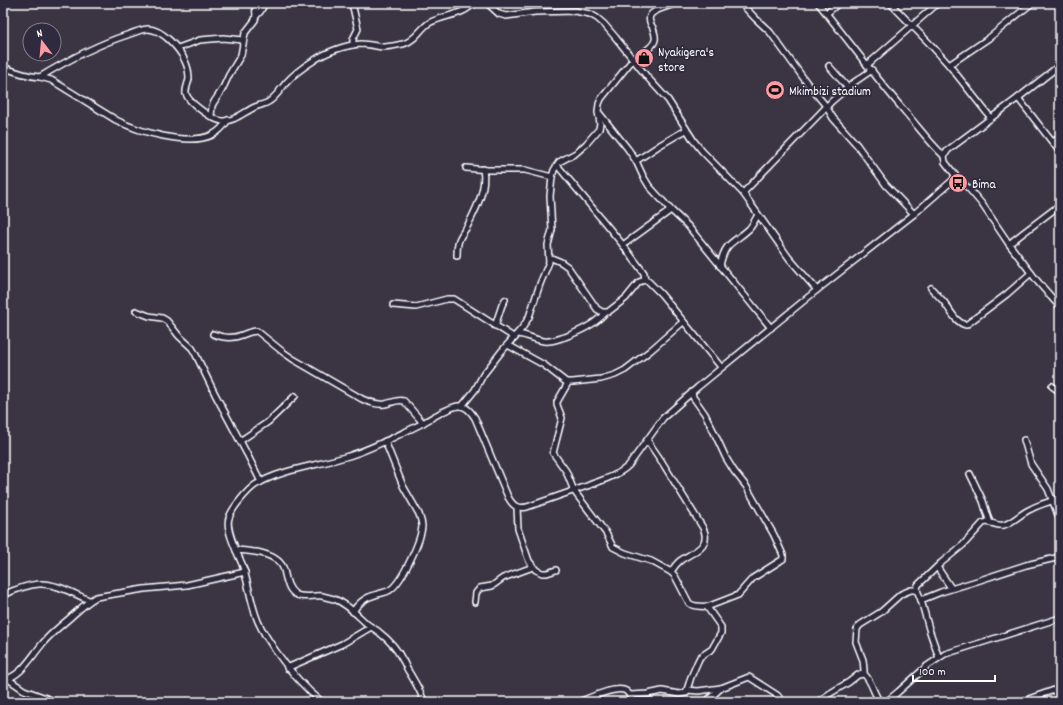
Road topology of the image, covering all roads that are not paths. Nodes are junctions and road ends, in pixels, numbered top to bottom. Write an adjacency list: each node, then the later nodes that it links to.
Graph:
1 (254, 3): 14 (street)
2 (265, 3): 14 (street)
3 (352, 3): 17 (street)
4 (476, 3): 17 (street)
5 (487, 3): 19 (street)
6 (678, 3): 19 (street)
7 (741, 3): 29 (street)
8 (818, 3): 13 (street)
9 (839, 3): 13 (street)
10 (890, 3): 15 (street)
11 (938, 3): 15 (street)
12 (1032, 3): 21 (street)
13 (827, 13): 20 (street)
14 (256, 16): 16 (street)
15 (912, 25): 20 (street); 21 (street)
16 (243, 40): 18 (street); 31 (street)
17 (353, 45): 33 (street)
18 (178, 48): 26 (street); 31 (street)
19 (633, 59): 30 (street); 34 (street)
20 (867, 65): 25 (street)
21 (949, 65): 32 (street)
22 (829, 66): 27 (street)
23 (1060, 66): 28 (street)
24 (3, 67): 26 (street)
25 (872, 70): 27 (street); 38 (street)
26 (40, 77): 33 (street)
27 (848, 88): 29 (street)
28 (1018, 98): 32 (street); 36 (street)
29 (826, 106): 45 (street); 48 (street)
30 (598, 112): 39 (street); 40 (street)
31 (211, 116): 33 (street)
32 (991, 118): 38 (street)
33 (229, 120)
34 (686, 130): 39 (street); 45 (street)
35 (1060, 137): 36 (street)
36 (1053, 142): 37 (street)
37 (1060, 152)
38 (944, 156): 43 (street)
39 (636, 161): 47 (street)
40 (557, 165): 44 (street); 51 (street)
41 (466, 168): 42 (street)
42 (483, 169): 44 (street); 52 (street)
43 (954, 176): 48 (street); 50 (street)
44 (552, 177): 53 (street)
45 (743, 193): 49 (street)
46 (1060, 205): 50 (street)
47 (671, 210): 51 (street); 54 (street)
48 (914, 214): 58 (street)
49 (758, 215): 54 (street); 58 (street)
50 (1009, 244): 55 (street)
51 (623, 245): 56 (street)
52 (457, 256)
53 (549, 257): 63 (street); 68 (street)
54 (720, 266): 66 (street)
55 (1031, 273): 57 (street); 61 (street)
56 (645, 280): 63 (street); 64 (street)
57 (931, 288)
58 (817, 290): 66 (street)
59 (505, 300): 65 (street)
60 (393, 305): 65 (street)
61 (1060, 307)
62 (136, 311): 80 (street)
63 (605, 313): 68 (street)
64 (684, 322): 70 (street); 71 (street)
65 (495, 326): 68 (street)
66 (771, 328): 70 (street)
67 (213, 334): 77 (street)
68 (516, 336): 69 (street)
69 (508, 344): 71 (street); 76 (street)
70 (721, 368): 73 (street)
71 (568, 382): 84 (street)
72 (1052, 386): 74 (street)
73 (692, 392): 78 (street); 103 (street)
74 (1060, 392)
75 (295, 396): 80 (street)
76 (462, 406): 77 (street); 87 (street)
77 (423, 424): 81 (street)
78 (647, 440): 84 (street); 96 (street)
79 (1024, 440): 86 (street)
80 (240, 441): 83 (street)
81 (386, 441): 83 (street); 104 (street)
82 (970, 474): 89 (street)
83 (260, 482): 90 (street)
84 (574, 491): 87 (street); 96 (street)
85 (1060, 498): 86 (street)
86 (1053, 501): 88 (street); 89 (street)
87 (517, 507): 92 (street)
88 (1060, 520)
89 (990, 523): 93 (street)
90 (236, 550): 95 (street); 104 (street)
91 (1060, 557): 97 (street)
92 (533, 567): 94 (street); 102 (street)
93 (937, 567): 97 (street); 98 (street)
94 (556, 570)
95 (244, 572): 100 (street); 108 (street)
96 (671, 572): 103 (street)
97 (951, 588): 101 (street)
98 (916, 590): 101 (street); 109 (street)
99 (3, 595): 100 (street)
100 (89, 600): 110 (street)
101 (921, 600): 107 (street)
102 (475, 602)
103 (708, 607): 113 (street)
104 (353, 612): 106 (street)
105 (1060, 618): 107 (street)
106 (371, 627): 108 (street); 117 (street)
107 (939, 658): 124 (street)
108 (288, 668): 116 (street)
109 (864, 674): 122 (street); 123 (street)
110 (6, 680): 115 (street)
111 (721, 688): 113 (street); 120 (street); 121 (street)
112 (1060, 688): 125 (street)
113 (687, 690): 114 (street)
114 (630, 695): 118 (street); 119 (street)
115 (57, 702)
116 (322, 702)
117 (424, 702)
118 (579, 702)
119 (633, 702)
120 (708, 702)
121 (783, 702)
122 (818, 702)
123 (880, 702)
124 (886, 702)
125 (1020, 702)

